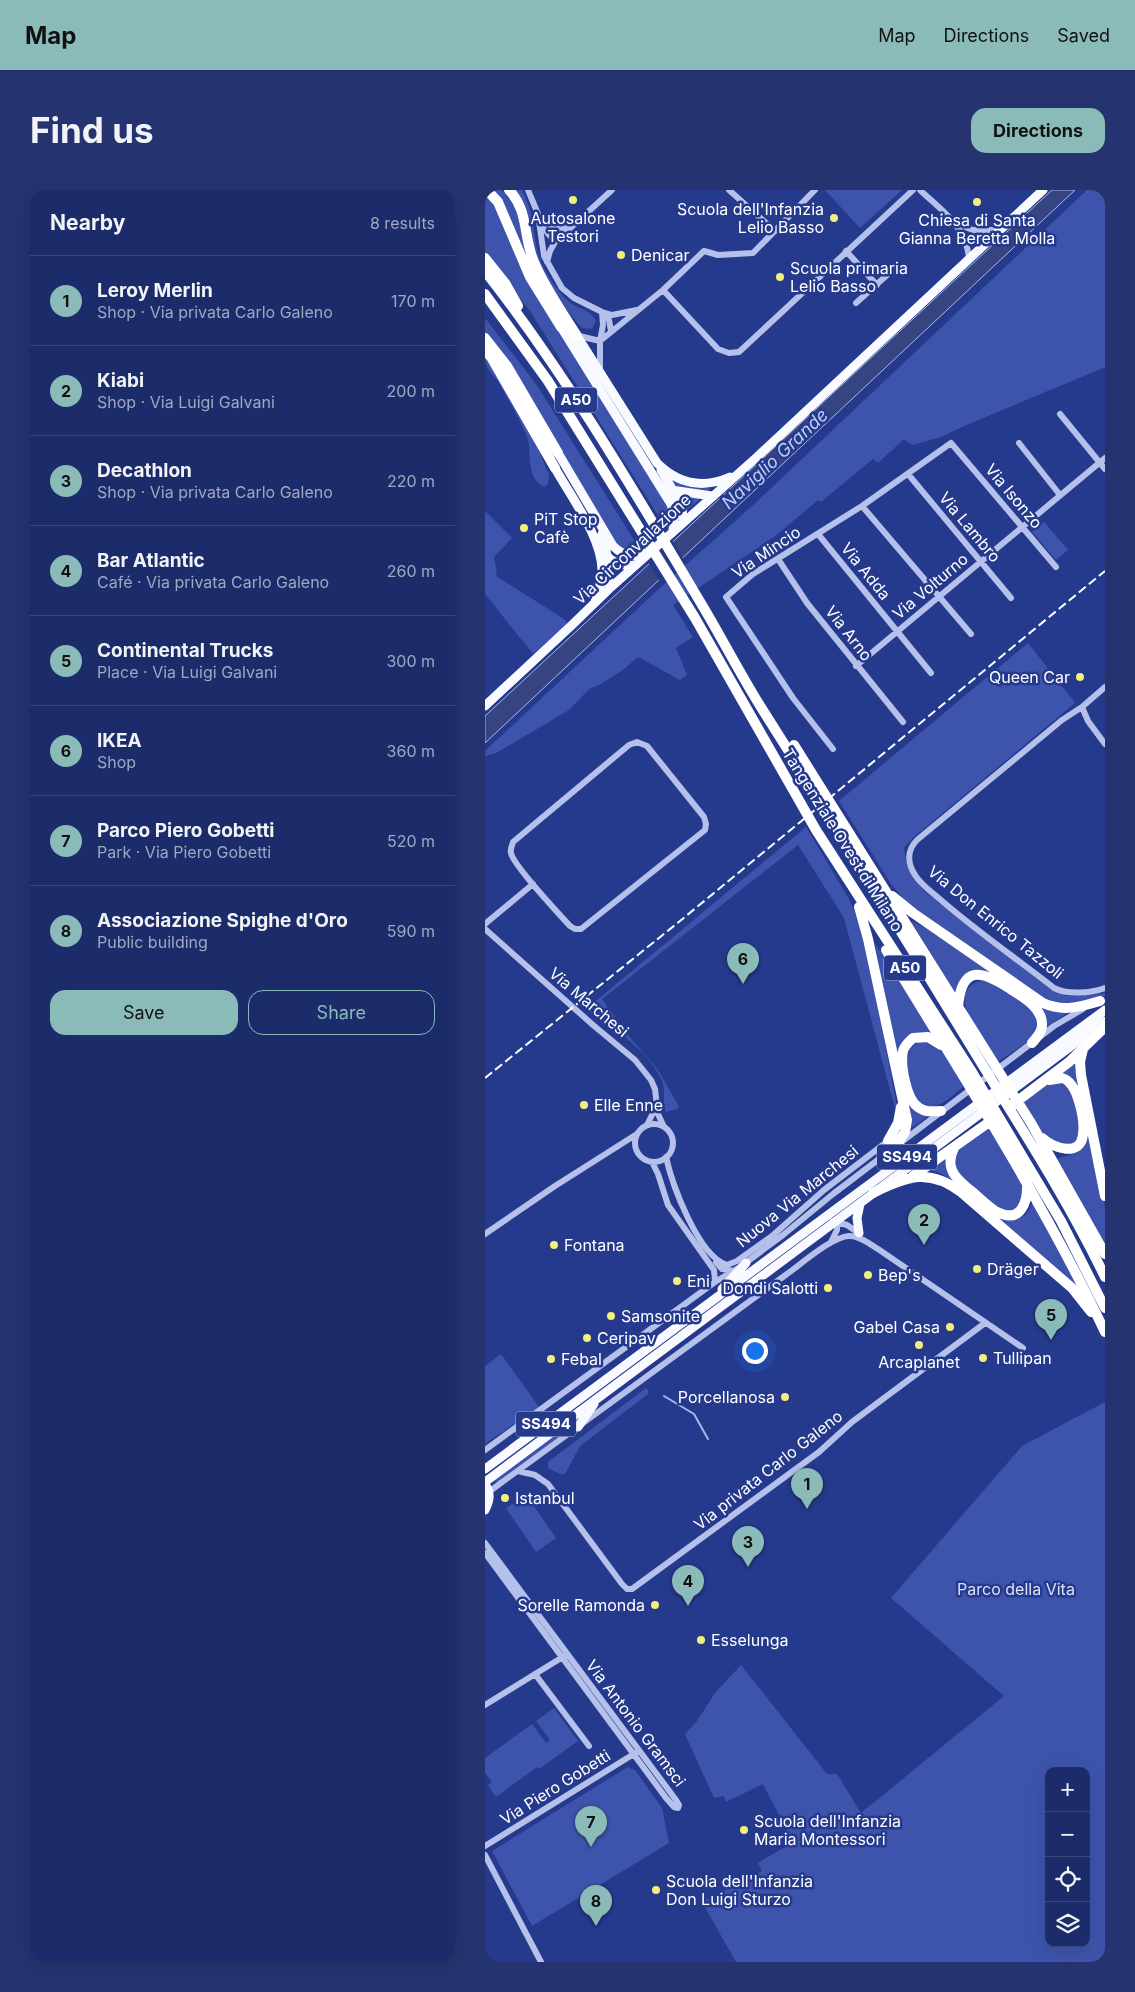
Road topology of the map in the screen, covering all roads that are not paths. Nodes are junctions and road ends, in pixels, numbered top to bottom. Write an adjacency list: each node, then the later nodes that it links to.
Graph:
1 (487, 190): 30 (highway)
2 (509, 190): 32 (highway)
3 (527, 190): 10 (street)
4 (612, 190): 13 (street)
5 (729, 190): 15 (street)
6 (815, 190): 15 (street)
7 (913, 190): 17 (street)
8 (920, 190): 11 (street)
9 (1043, 190): 14 (main road)
10 (538, 214): 12 (street); 13 (street)
11 (953, 221): 14 (street); 19 (street)
12 (540, 222): 16 (street); 20 (street)
13 (571, 228): 16 (street)
14 (999, 230): 19 (main road)
15 (775, 231): 24 (street)
16 (561, 237): 20 (street)
17 (846, 251): 23 (street); 24 (street)
18 (485, 258): 37 (highway)
19 (969, 258): 48 (main road, Via Circonvallazione)
20 (547, 263): 29 (street)
21 (897, 266): 23 (street)
22 (485, 271): 37 (highway, A50)
23 (877, 285): 26 (street)
24 (663, 290): 28 (street)
25 (485, 294): 36 (highway, A50)
26 (856, 303)
27 (485, 305): 36 (highway)
28 (640, 309): 29 (street); 31 (street)
29 (602, 312): 31 (street); 34 (street)
30 (561, 327): 32 (street); 39 (main road)
31 (611, 331): 34 (street)
32 (577, 336): 34 (street); 38 (main road)
33 (485, 338): 43 (highway)
34 (600, 341): 38 (street)
35 (485, 350): 46 (highway)
36 (527, 350): 61 (highway, A50)
37 (548, 356): 81 (highway, Tangenziale Ovest di Milano / A50)
38 (600, 371): 39 (street); 45 (main road)
39 (606, 402): 50 (main road)
40 (1060, 414): 44 (street)
41 (951, 443): 49 (street, Via Mincio); 57 (street, Via Isonzo)
42 (1019, 443): 52 (street)
43 (558, 453): 56 (main road)
44 (1102, 460): 47 (street); 52 (street, Via Volturno)
45 (657, 463): 48 (main road); 51 (main road)
46 (555, 468): 60 (main road)
47 (1105, 469)
48 (737, 474): 53 (main road, Via Circonvallazione)
49 (908, 474): 54 (street, Via Mincio); 64 (street, Via Lambro)
50 (661, 488): 51 (main road); 58 (main road)
51 (674, 491): 53 (main road); 55 (main road)
52 (1060, 495): 57 (street, Via Volturno)
53 (712, 496): 55 (main road, Via Circonvallazione)
54 (862, 506): 59 (street, Via Mincio); 68 (street)
55 (683, 521): 58 (main road, Via Circonvallazione)
56 (601, 526): 61 (main road); 62 (main road)
57 (1022, 527): 64 (street, Via Volturno); 66 (street, Via Isonzo)
58 (673, 531): 61 (main road, Via Circonvallazione)
59 (818, 534): 63 (street, Via Mincio); 71 (street, Via Adda)
60 (596, 540): 62 (main road); 70 (main road)
61 (649, 548): 65 (main road, Via Circonvallazione); 82 (highway, Tangenziale Ovest di Milano / A50)
62 (607, 555): 65 (main road); 67 (main road)
63 (778, 559): 73 (street, Via Arno); 80 (street, Via Mincio)
64 (981, 562): 68 (street, Via Volturno); 69 (street, Via Lambro)
65 (635, 565): 67 (main road, Via Circonvallazione)
66 (1056, 566)
67 (609, 588): 70 (main road, Via Circonvallazione)
68 (939, 597): 71 (street, Via Volturno); 72 (street)
69 (1011, 598)
70 (595, 602): 76 (main road, Via Circonvallazione)
71 (897, 631): 73 (street, Via Volturno); 74 (street, Via Adda)
72 (971, 634)
73 (856, 666): 78 (street, Via Arno)
74 (931, 672)
75 (1105, 686): 77 (street)
76 (485, 706)
77 (1082, 707): 79 (street); 88 (street, Via Don Enrico Tazzoli)
78 (903, 722)
79 (1105, 744)
80 (833, 749)
81 (858, 852): 84 (highway); 96 (highway, Tangenziale Ovest di Milano / A50)
82 (837, 864): 85 (highway); 97 (highway, Tangenziale Ovest di Milano / A50)
83 (533, 884): 83 (street); 86 (street)
84 (881, 884): 89 (highway); 90 (highway)
85 (859, 907): 95 (highway); 106 (highway)
86 (485, 924)
87 (485, 929): 99 (street, Via Marchesi)
88 (1103, 989)
89 (1103, 1003): 93 (street); 117 (main road, SS494)
90 (958, 1008): 93 (highway); 96 (highway)
91 (1105, 1021): 114 (main road, SS494)
92 (1105, 1027): 94 (highway)
93 (1032, 1043): 100 (street)
94 (1083, 1048): 98 (highway); 115 (highway)
95 (948, 1052): 97 (highway); 100 (highway)
96 (986, 1062): 101 (highway, Tangenziale Ovest di Milano / A50)
97 (968, 1074): 104 (highway)
98 (1045, 1081): 101 (highway); 109 (highway)
99 (656, 1107): 102 (street); 103 (street, Via Marchesi)
100 (941, 1111): 106 (street)
101 (1025, 1121): 123 (highway); 127 (highway, Tangenziale Ovest di Milano / A50)
102 (647, 1125): 103 (street); 105 (street)
103 (664, 1127): 110 (street)
104 (1002, 1130): 113 (highway); 130 (highway)
105 (637, 1134): 107 (street); 108 (street)
106 (891, 1144): 124 (street, Nuova Via Marchesi); 125 (street)
107 (617, 1147): 108 (street); 120 (street)
108 (636, 1148): 111 (street)
109 (954, 1148): 112 (highway); 113 (highway)
110 (666, 1157): 111 (street); 124 (street)
111 (652, 1162): 128 (street)
112 (912, 1177): 114 (highway); 133 (highway)
113 (1027, 1182): 132 (highway)
114 (873, 1193): 116 (main road, SS494)
115 (1105, 1196)
116 (860, 1203): 118 (main road, SS494); 119 (main road)
117 (819, 1222): 118 (street); 129 (main road, SS494)
118 (837, 1222): 119 (street); 122 (street); 135 (main road, SS494)
119 (859, 1233): 121 (street)
120 (485, 1234)
121 (865, 1241): 122 (street); 131 (street)
122 (830, 1244): 136 (street)
123 (1105, 1254)
124 (715, 1258): 126 (street)
125 (745, 1263): 126 (street); 129 (main road)
126 (734, 1271): 128 (street)
127 (1105, 1277)
128 (715, 1282): 137 (street)
129 (709, 1304): 138 (main road, SS494)
130 (1105, 1308)
131 (985, 1323): 134 (street); 139 (street, Via privata Carlo Galeno)
132 (1105, 1332)
133 (1105, 1336)
134 (1023, 1348)
135 (598, 1398): 136 (main road); 140 (main road, SS494)
136 (578, 1427): 139 (street)
137 (488, 1448)
138 (485, 1469)
139 (515, 1473): 140 (street)
140 (487, 1486): 141 (main road)
141 (485, 1510)
142 (485, 1543): 144 (street, Via Antonio Gramsci)
143 (485, 1553): 144 (street, Via Antonio Gramsci)
144 (564, 1655): 145 (street); 148 (street, Via Antonio Gramsci)
145 (535, 1674): 146 (street); 147 (street)
146 (485, 1705)
147 (589, 1746)
148 (636, 1752): 148 (street, Via Antonio Gramsci); 149 (street, Via Piero Gobetti)
149 (485, 1846)
150 (485, 1854): 151 (street)
151 (541, 1962)

